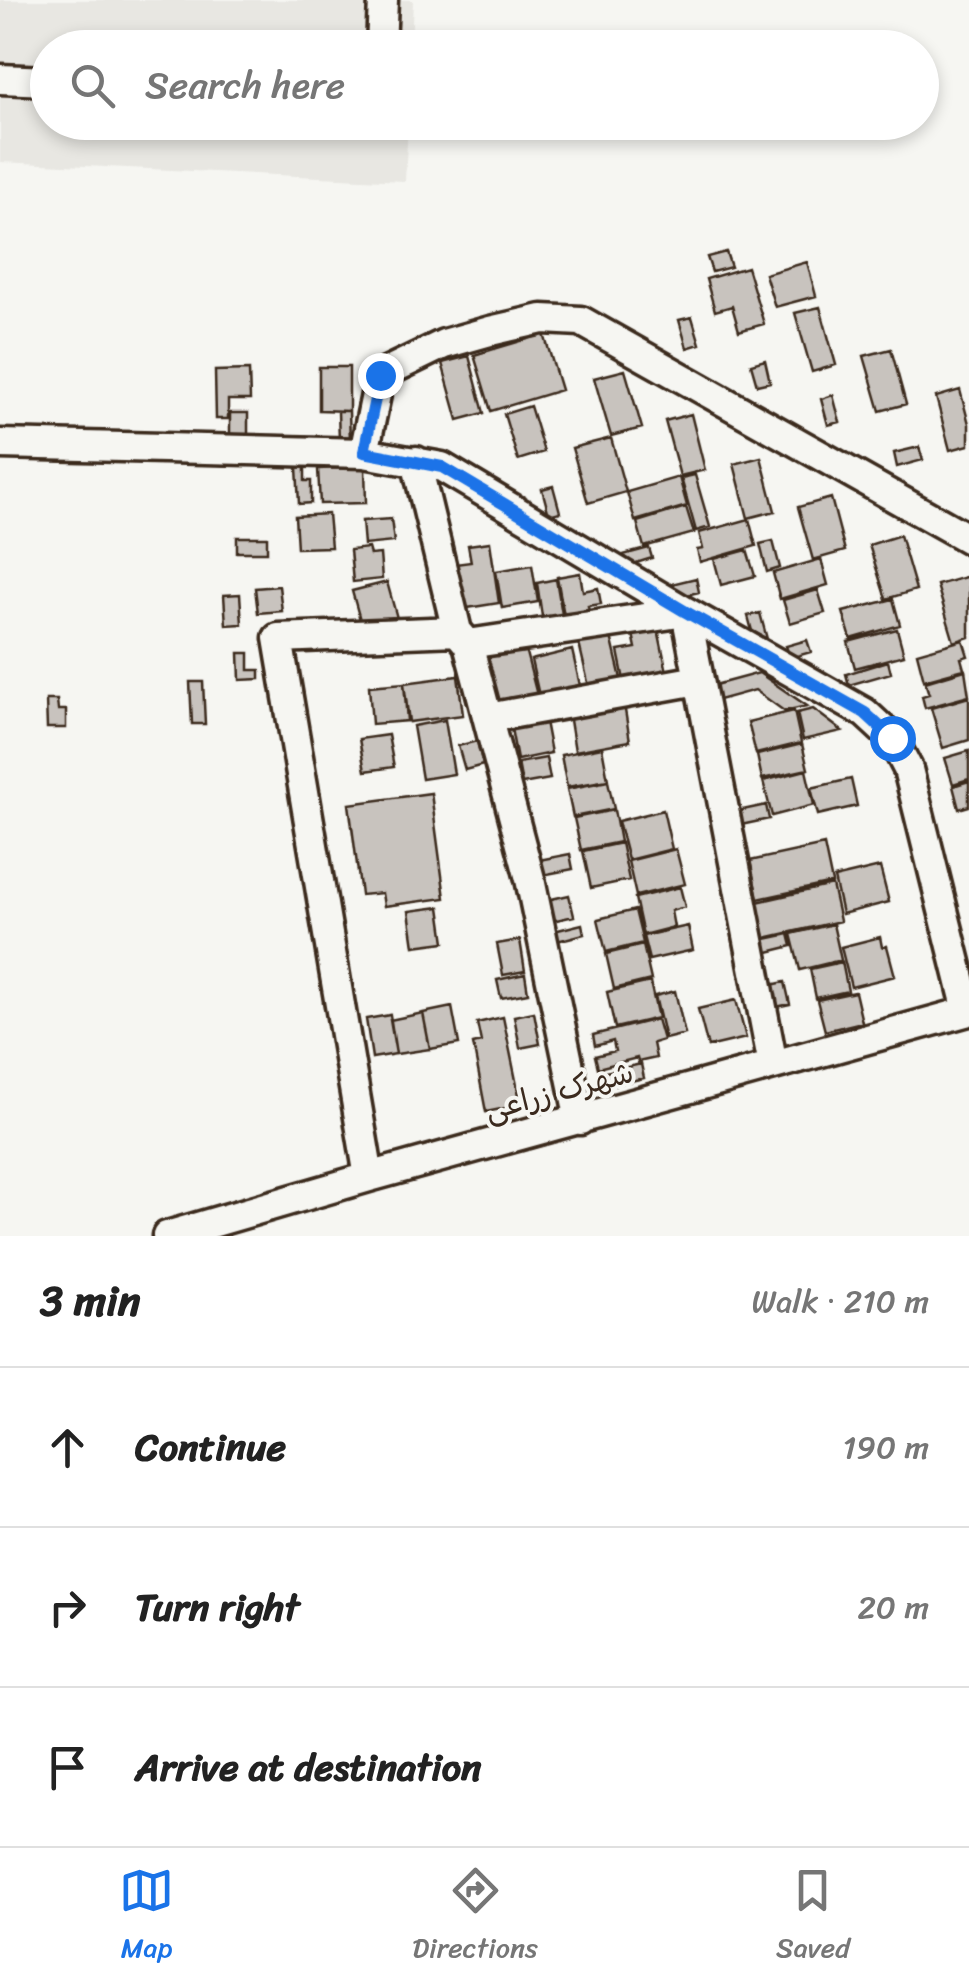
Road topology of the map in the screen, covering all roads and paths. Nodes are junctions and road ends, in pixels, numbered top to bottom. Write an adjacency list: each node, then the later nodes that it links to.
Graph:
1 (383, 0): 2 (street)
2 (382, 30)
3 (0, 79): 4 (street)
4 (30, 80)
5 (0, 444): 6 (street)
6 (364, 452): 7 (street); 8 (street)
7 (416, 461): 9 (street); 10 (street)
8 (969, 539)
9 (686, 612): 10 (street); 11 (street); 13 (street)
10 (462, 637): 12 (street); 16 (street)
11 (698, 680): 12 (street); 14 (street)
12 (488, 718): 15 (street)
13 (968, 1011): 14 (street, شهرک زراعی)
14 (773, 1065): 15 (street, شهرک زراعی)
15 (580, 1120): 16 (street, شهرک زراعی)
16 (369, 1177): 17 (street, شهرک زراعی)
17 (166, 1236)

